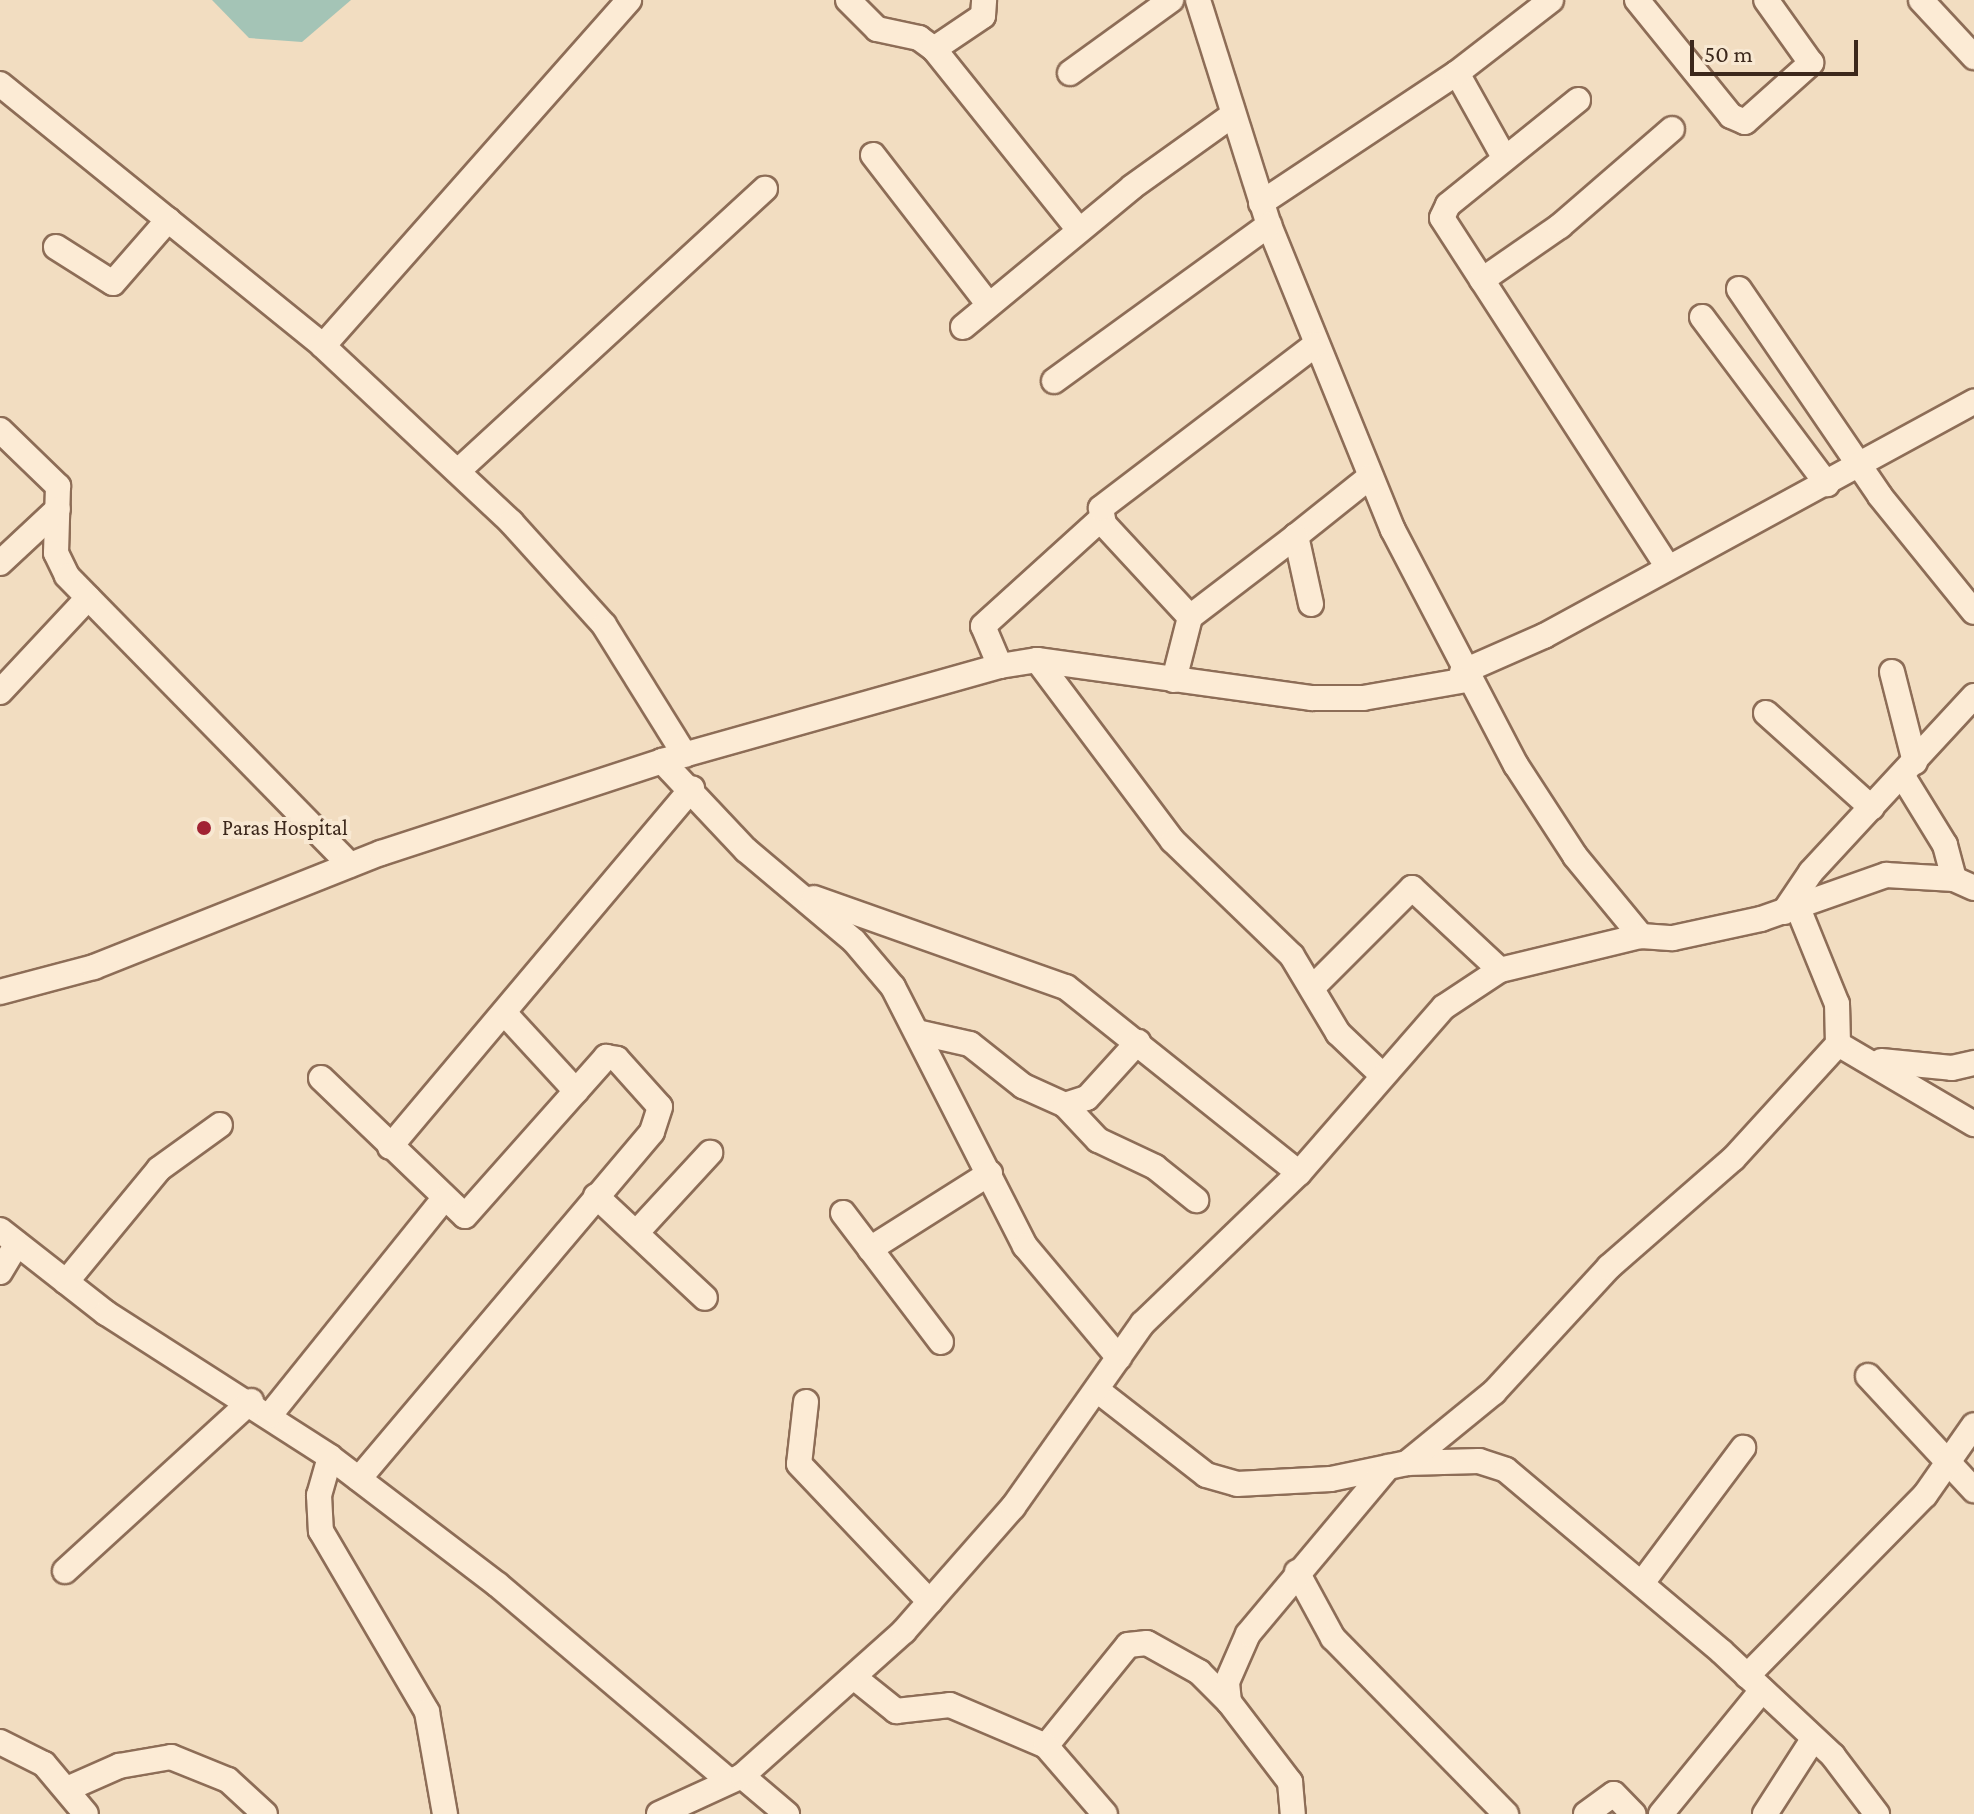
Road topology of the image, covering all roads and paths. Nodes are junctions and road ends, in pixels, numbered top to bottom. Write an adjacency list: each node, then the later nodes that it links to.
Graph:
1 (629, 0): 31 (street)
2 (848, 0): 10 (street)
3 (984, 0): 10 (street)
4 (1171, 0): 12 (street)
5 (1198, 0): 16 (street)
6 (1551, 0): 13 (street)
7 (1637, 0): 8 (street)
8 (1766, 0)
9 (1921, 0): 11 (street)
10 (934, 49): 23 (street)
11 (1974, 57)
12 (1070, 73)
13 (1457, 73): 19 (street); 21 (street)
14 (0, 84): 22 (street)
15 (1578, 100): 19 (street)
16 (1231, 116): 21 (street); 23 (street)
17 (1672, 129): 25 (street)
18 (873, 155): 27 (street)
19 (1505, 159): 25 (street)
20 (765, 189): 36 (street)
21 (1265, 214): 30 (street); 32 (street)
22 (168, 220): 24 (street); 31 (street)
23 (1079, 230): 27 (street)
24 (56, 247)
25 (1482, 280): 43 (street)
26 (1739, 289): 35 (street)
27 (988, 304): 29 (street)
28 (1702, 317): 38 (street)
29 (963, 327)
30 (1315, 345): 37 (street); 40 (street)
31 (323, 346): 36 (street)
32 (1054, 381)
33 (1972, 406): 35 (street)
34 (0, 430): 39 (street)
35 (1861, 465): 38 (street); 46 (street)
36 (458, 471): 56 (street)
37 (1370, 477): 41 (street); 51 (street)
38 (1827, 484): 43 (street)
39 (58, 509): 42 (street); 44 (street)
40 (1101, 519): 47 (street); 49 (street)
41 (1296, 536): 45 (street); 47 (street)
42 (0, 563)
43 (1668, 567): 51 (street)
44 (88, 598): 53 (street); 60 (street)
45 (1311, 604)
46 (1974, 612)
47 (1190, 617): 52 (street)
48 (1037, 660): 49 (street); 52 (street); 66 (street)
49 (1000, 666): 56 (street)
50 (1892, 672): 57 (street)
51 (1464, 676): 52 (street); 64 (street)
52 (1174, 680)
53 (0, 692)
54 (1974, 696): 57 (street)
55 (1766, 713): 59 (street)
56 (673, 758): 58 (street); 60 (street)
57 (1908, 769): 59 (street); 61 (street)
58 (692, 788): 62 (street); 68 (street)
59 (1872, 808): 63 (street)
60 (350, 865): 67 (street)
61 (1964, 884): 63 (street)
62 (807, 896): 69 (street); 70 (street)
63 (1791, 910): 64 (street); 71 (street)
64 (1641, 936): 65 (street)
65 (1500, 970): 66 (street); 74 (street)
66 (1313, 987): 74 (street)
67 (0, 992)
68 (507, 1016): 76 (street); 80 (street)
69 (921, 1033): 77 (street); 82 (street)
70 (1138, 1042): 77 (street); 83 (street)
71 (1838, 1044): 72 (street); 103 (street)
72 (1875, 1060): 73 (street); 78 (street)
73 (1974, 1063)
74 (1380, 1073): 83 (street)
75 (321, 1078): 80 (street)
76 (576, 1091): 84 (street); 85 (street)
77 (1065, 1105): 86 (street)
78 (1974, 1124)
79 (220, 1125): 92 (street)
80 (390, 1147): 85 (street)
81 (710, 1153): 88 (street)
82 (990, 1173): 90 (street); 95 (street)
83 (1299, 1173): 95 (street)
84 (596, 1196): 88 (street); 105 (street)
85 (443, 1200): 99 (street)
86 (1196, 1200)
87 (843, 1213): 90 (street)
88 (637, 1232): 93 (street)
89 (9, 1237): 91 (street); 92 (street)
90 (870, 1249): 94 (street)
91 (0, 1272)
92 (66, 1282): 99 (street)
93 (705, 1298)
94 (941, 1342)
95 (1119, 1358): 97 (street)
96 (1868, 1376): 104 (street)
97 (1097, 1390): 103 (street); 110 (street)
98 (806, 1402): 110 (street)
99 (261, 1408): 102 (street); 107 (street)
100 (1974, 1425): 104 (street)
101 (1743, 1448): 109 (street)
102 (330, 1457): 105 (street); 121 (street)
103 (1398, 1465): 108 (street); 109 (street)
104 (1948, 1467): 106 (street); 112 (street)
105 (359, 1479): 117 (street)
106 (1974, 1490)
107 (65, 1571)
108 (1297, 1572): 113 (street); 126 (street)
109 (1642, 1583): 112 (street)
110 (930, 1602): 111 (street)
111 (855, 1678): 116 (street); 117 (street)
112 (1754, 1683): 114 (street); 129 (street)
113 (1229, 1702): 116 (street); 125 (street)
114 (1814, 1738): 130 (street); 131 (street)
115 (0, 1742): 118 (street)
116 (1046, 1746): 124 (street)
117 (736, 1778): 122 (street); 123 (street)
118 (67, 1789): 119 (street); 120 (street)
119 (86, 1814)
120 (265, 1814)
121 (445, 1814)
122 (659, 1814)
123 (787, 1814)
124 (1105, 1814)
125 (1293, 1814)
126 (1506, 1814)
127 (1586, 1814): 128 (street)
128 (1633, 1814)
129 (1661, 1814)
130 (1765, 1814)
131 (1877, 1814)

